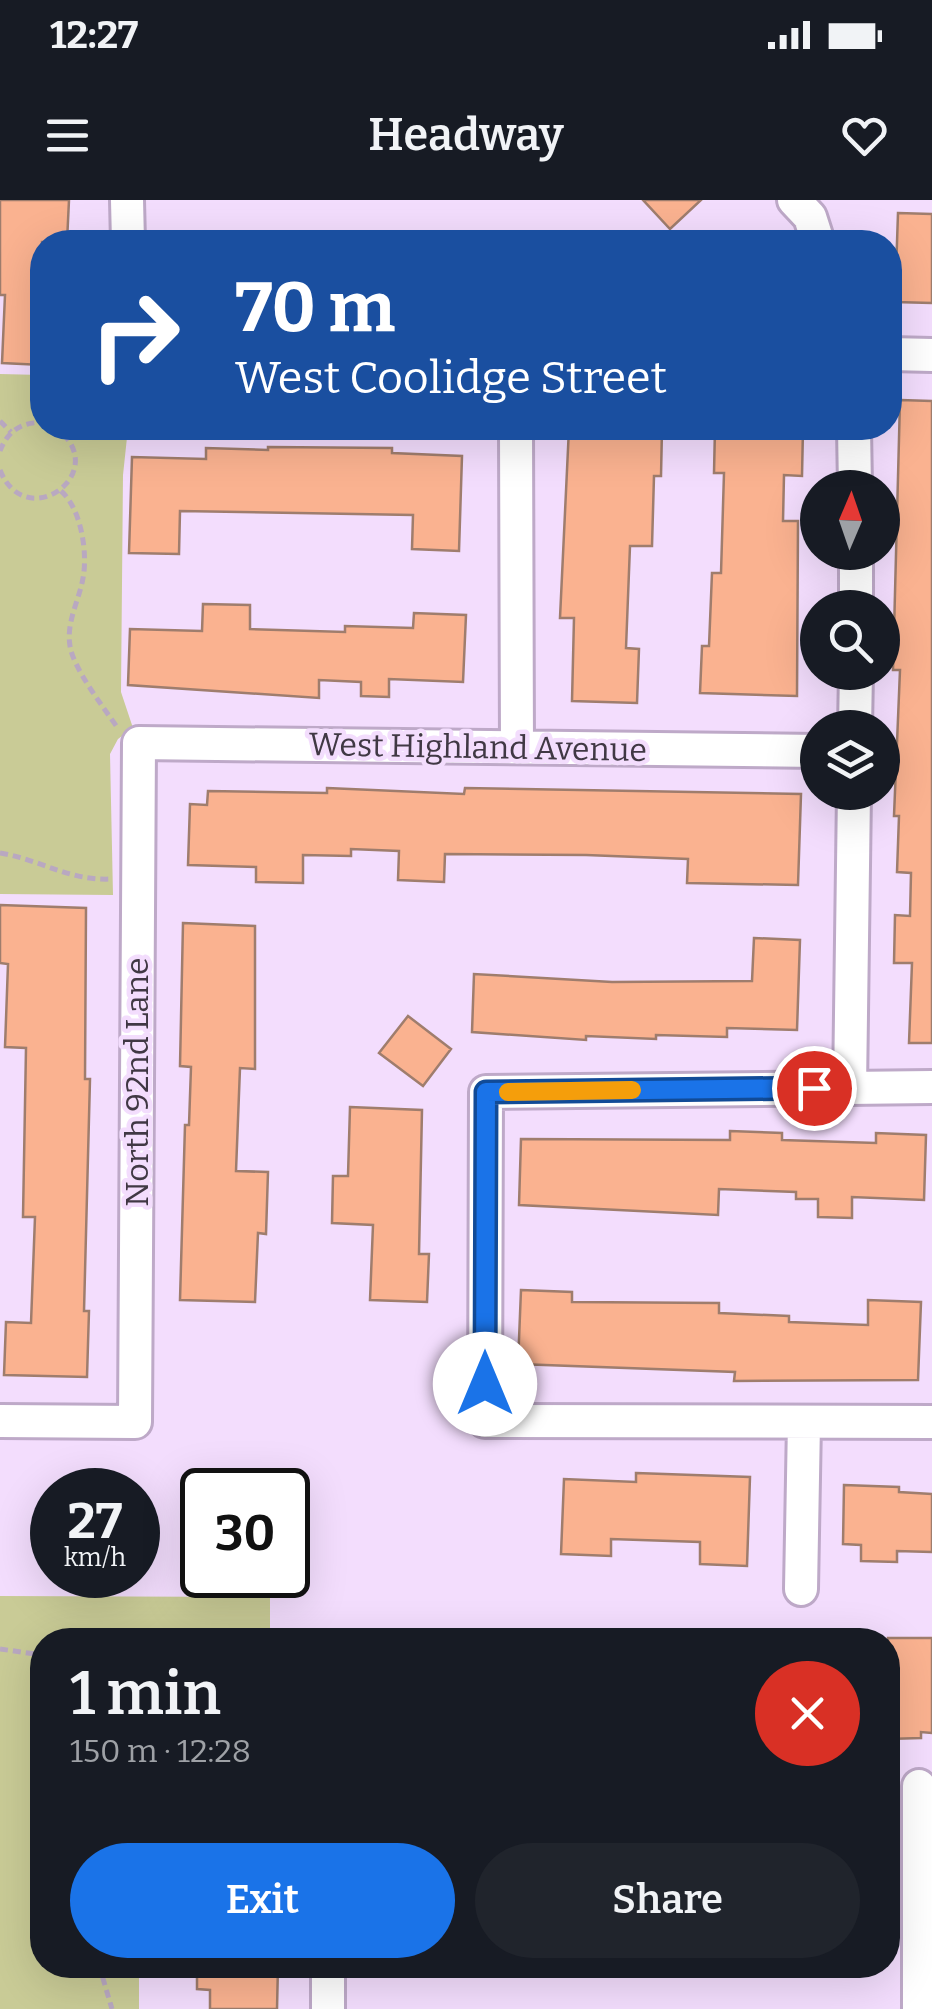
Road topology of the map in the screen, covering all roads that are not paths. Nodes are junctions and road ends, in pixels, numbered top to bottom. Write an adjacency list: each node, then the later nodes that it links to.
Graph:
1 (127, 200): 3 (street)
2 (794, 200): 4 (street)
3 (128, 230)
4 (814, 230)
5 (902, 354): 6 (street)
6 (932, 355)
7 (516, 440): 11 (street)
8 (854, 440): 9 (street)
9 (855, 470)
10 (139, 743): 11 (street, West Highland Avenue); 16 (street, North 92nd Lane)
11 (517, 747): 12 (street, West Highland Avenue)
12 (800, 751)
13 (854, 810): 15 (street)
14 (932, 1087): 15 (street)
15 (850, 1088): 17 (street)
16 (0, 1421)
17 (804, 1422): 18 (street); 19 (street)
18 (932, 1422)
19 (802, 1589)
20 (913, 1786): 23 (street)
21 (328, 1978): 22 (street)
22 (328, 2009)
23 (920, 2009)

